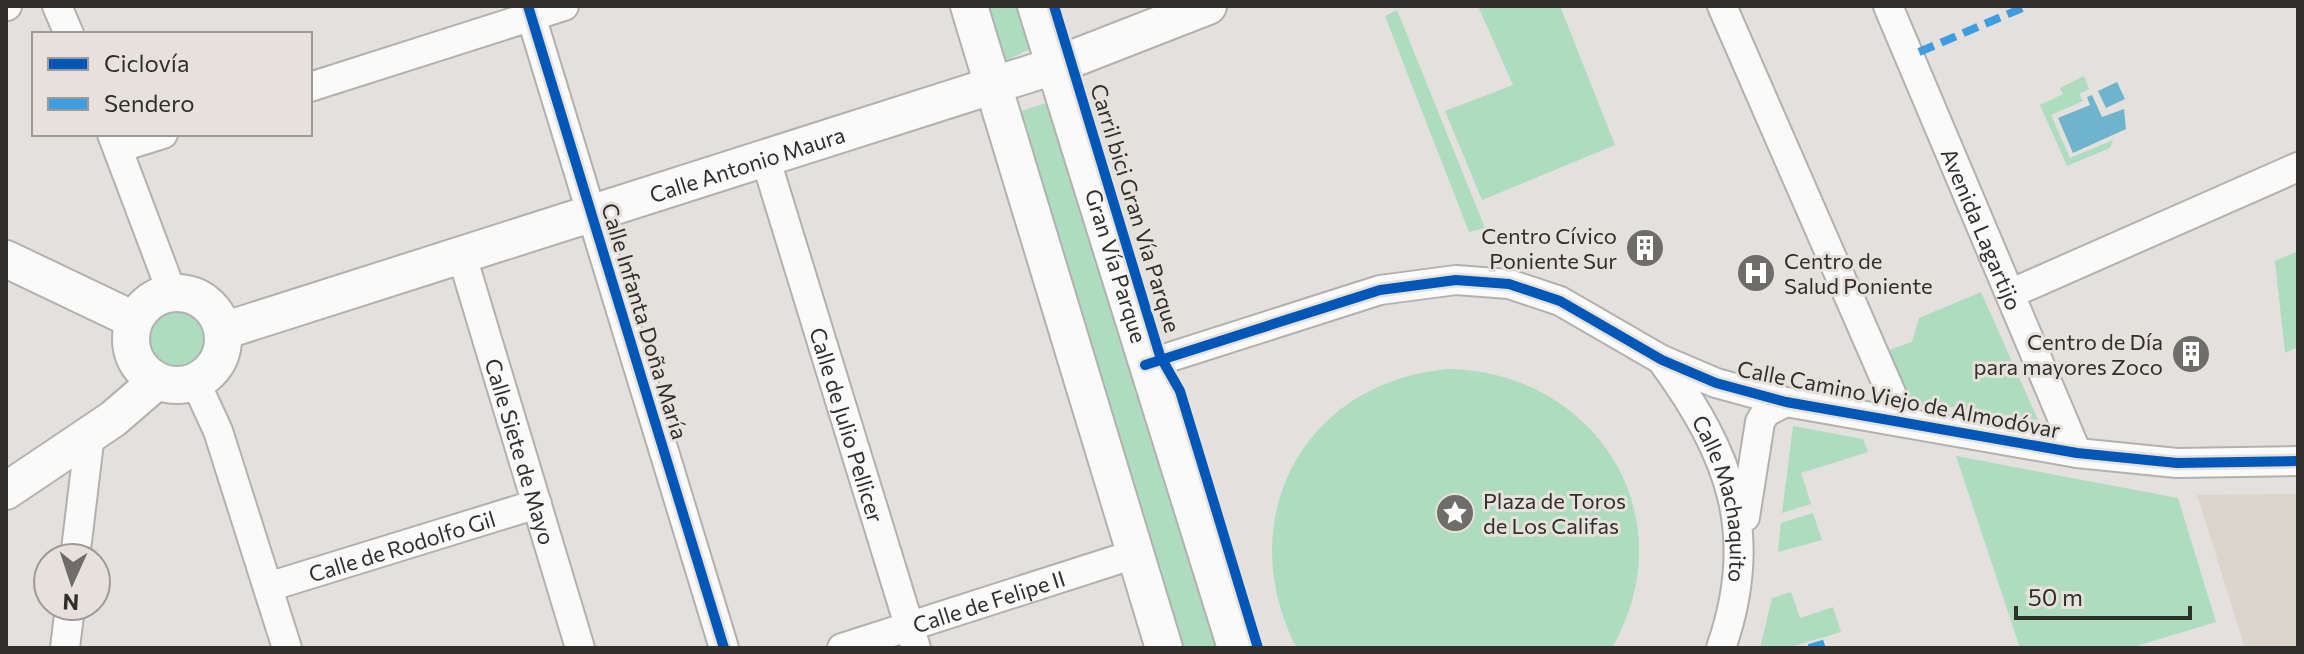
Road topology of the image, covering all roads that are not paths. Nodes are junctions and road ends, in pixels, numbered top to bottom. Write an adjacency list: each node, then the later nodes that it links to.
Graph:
1 (57, 6): 9 (street)
2 (564, 6): 8 (street)
3 (969, 6): 11 (main road)
4 (1036, 6): 10 (main road, Gran Vía Parque)
5 (1208, 6): 10 (main road)
6 (1722, 6): 30 (street)
7 (1888, 6): 21 (street, Avenida Lagartijo)
8 (530, 11): 12 (street); 17 (street, Calle Infanta Doña María)
9 (68, 32)
10 (1054, 66): 11 (main road); 25 (main road, Gran Vía Parque)
11 (995, 83): 15 (main road, Calle Antonio Maura); 38 (main road)
12 (312, 86)
13 (149, 136): 14 (street)
14 (115, 141): 20 (street)
15 (765, 157): 17 (main road, Calle Antonio Maura); 42 (street, Calle de Julio Pellicer)
16 (2298, 167): 21 (street)
17 (591, 213): 18 (main road, Calle Antonio Maura); 46 (street, Calle Infanta Doña María)
18 (462, 256): 23 (main road, Calle Antonio Maura); 36 (street, Calle Siete de Mayo)
19 (6, 259): 22 (main road)
20 (172, 293): 22 (main road); 23 (main road)
21 (2012, 293): 33 (street, Avenida Lagartijo)
22 (134, 320): 26 (main road)
23 (223, 331): 27 (main road)
24 (1662, 360): 25 (street, Calle Camino Viejo de Almodóvar); 28 (street, Calle Camino Viejo de Almodóvar); 32 (street, Calle Machaquito)
25 (1145, 365): 49 (main road, Gran Vía Parque)
26 (157, 381): 27 (main road); 31 (main road)
27 (195, 381): 40 (street)
28 (1744, 391): 29 (street, Calle Camino Viejo de Almodóvar); 32 (street)
29 (1786, 402): 30 (street, Calle Camino Viejo de Almodóvar); 39 (street)
30 (1896, 421): 33 (street, Calle Camino Viejo de Almodóvar)
31 (90, 434): 35 (main road); 37 (street)
32 (1711, 435): 39 (street, Calle Machaquito)
33 (2077, 453): 34 (street, Calle Camino Viejo de Almodóvar)
34 (2298, 461)
35 (6, 491)
36 (537, 504): 40 (street, Calle de Rodolfo Gil); 45 (street, Calle Siete de Mayo)
37 (77, 542)
38 (1135, 554): 42 (street, Calle de Felipe II); 48 (main road)
39 (1737, 565): 50 (street, Calle Machaquito)
40 (268, 587): 44 (street)
41 (68, 622): 43 (street)
42 (913, 637): 47 (street, Calle de Felipe II)
43 (65, 648)
44 (287, 648)
45 (580, 648)
46 (724, 648)
47 (842, 648)
48 (1164, 648)
49 (1236, 648)
50 (1721, 648)

